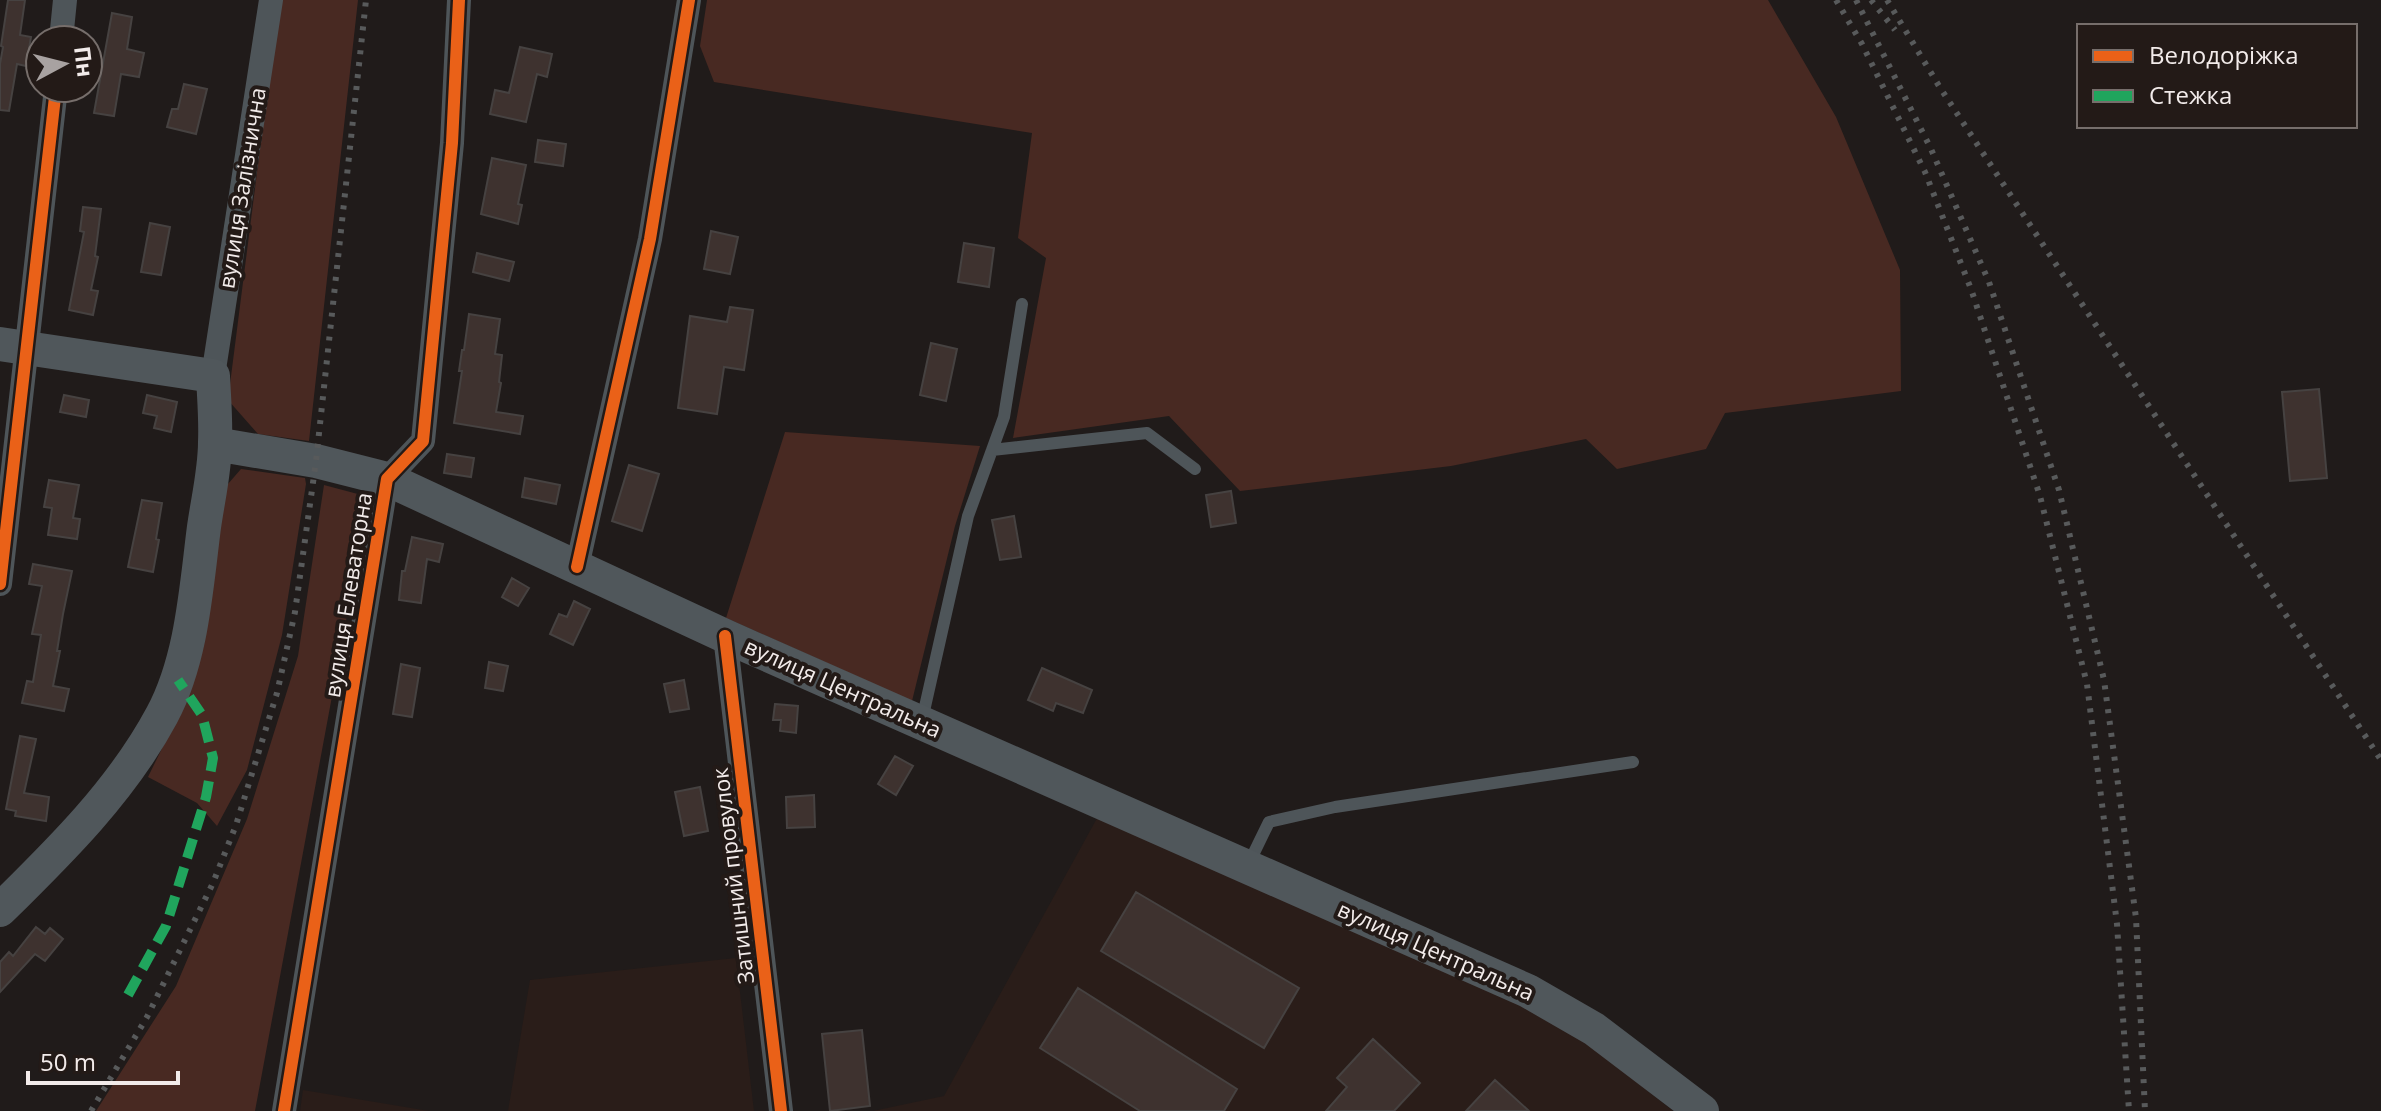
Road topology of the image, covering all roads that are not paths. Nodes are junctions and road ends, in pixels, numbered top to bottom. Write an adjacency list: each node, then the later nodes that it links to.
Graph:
1 (65, 0): 5 (street)
2 (271, 0): 9 (street, вулиця Залізнична)
3 (459, 0): 13 (street, вулиця Елеваторна)
4 (689, 0): 14 (street)
5 (63, 24)
6 (53, 104): 8 (street)
7 (1022, 304): 11 (lane)
8 (13, 346): 9 (main road); 15 (street)
9 (213, 376): 10 (main road)
10 (215, 444): 13 (main road, вулиця Центральна); 20 (main road)
11 (992, 450): 12 (lane); 17 (lane)
12 (1195, 469)
13 (387, 479): 14 (main road, вулиця Центральна); 21 (street, вулиця Елеваторна)
14 (577, 567): 16 (main road, вулиця Центральна)
15 (0, 584)
16 (725, 636): 17 (main road, вулиця Центральна); 22 (street, Затишний провулок)
17 (921, 722): 19 (main road, вулиця Центральна)
18 (1633, 762): 19 (lane)
19 (1247, 866): 23 (main road, вулиця Центральна)
20 (0, 910)
21 (284, 1111)
22 (781, 1111)
23 (1702, 1111)

